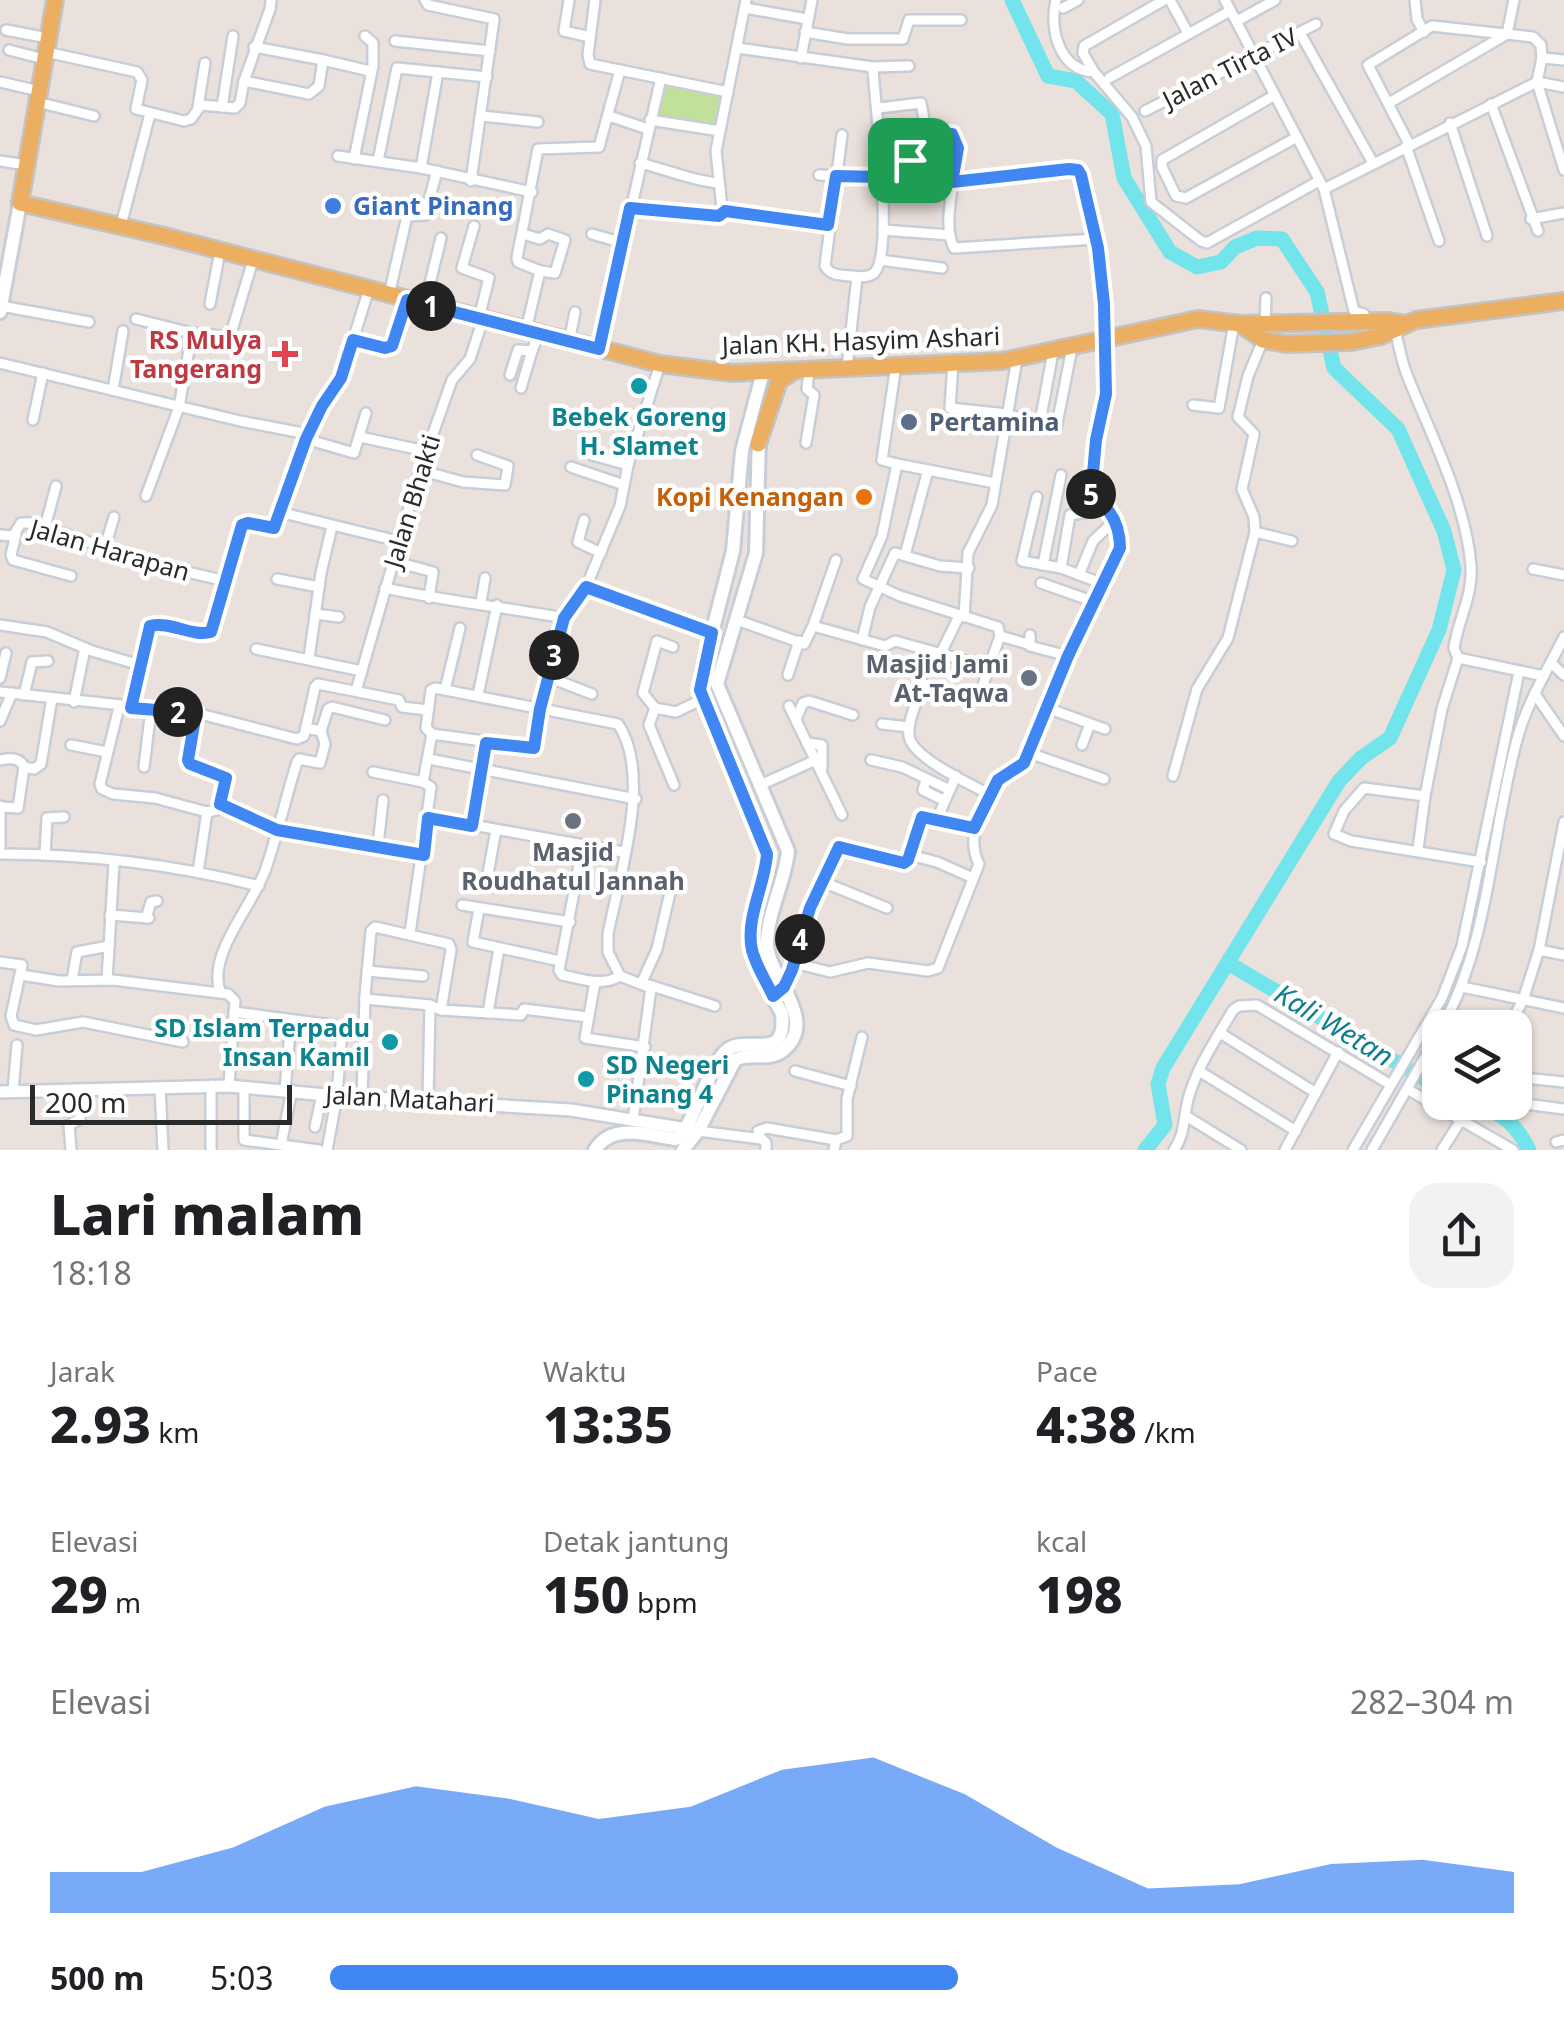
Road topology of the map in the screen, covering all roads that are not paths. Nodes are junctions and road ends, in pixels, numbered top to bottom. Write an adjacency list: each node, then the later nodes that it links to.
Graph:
1 (54, 0): 35 (main road)
2 (271, 0): 32 (street)
3 (425, 0): 17 (street)
4 (480, 0): 17 (street)
5 (569, 0): 30 (street)
6 (595, 0): 30 (street)
7 (812, 0): 18 (street)
8 (1078, 0): 15 (street)
9 (1167, 0): 25 (street); 48 (street)
10 (1224, 0): 16 (street)
11 (1275, 0): 20 (street)
12 (1415, 0): 24 (street)
13 (1514, 0): 27 (street)
14 (746, 4): 18 (street); 33 (street)
15 (1060, 4): 48 (street)
16 (1230, 10): 20 (street); 25 (street)
17 (477, 14): 36 (street)
18 (807, 18): 23 (street)
19 (961, 20): 23 (street)
20 (1237, 21): 37 (street)
21 (1316, 24): 26 (street, Jalan Tirta IV)
22 (6, 30): 35 (street)
23 (805, 32): 38 (street)
24 (1424, 32): 27 (street); 59 (street)
25 (1188, 33): 51 (street)
26 (1300, 33): 37 (street, Jalan Tirta IV); 83 (street)
27 (1507, 34): 39 (street); 59 (street)
28 (234, 36): 61 (street)
29 (366, 36): 46 (street)
30 (590, 38): 45 (street)
31 (395, 41): 36 (street)
32 (254, 46): 40 (street); 52 (street)
33 (737, 48): 38 (street); 56 (street)
34 (9, 50): 35 (street)
35 (46, 50): 58 (main road); 65 (street)
36 (490, 51): 49 (street)
37 (1254, 56): 57 (street); 64 (street, Jalan Tirta IV)
38 (801, 58): 44 (street)
39 (1542, 58): 41 (street); 54 (street)
40 (323, 60): 46 (street); 52 (street)
41 (1564, 60)
42 (205, 63): 62 (street)
43 (909, 66): 44 (street)
44 (873, 67): 63 (street)
45 (620, 70): 50 (street); 68 (street)
46 (370, 71): 78 (street)
47 (438, 72): 49 (street); 80 (street); 85 (street)
48 (1094, 72): 94 (street)
49 (487, 77): 67 (street)
50 (661, 78): 56 (street); 70 (street)
51 (1109, 78)
52 (244, 81): 61 (street)
53 (0, 82): 58 (street)
54 (1537, 82): 55 (street); 60 (street); 86 (street)
55 (1564, 86)
56 (728, 92): 72 (street)
57 (1275, 95): 75 (street); 75 (street)
58 (38, 96): 66 (street); 84 (main road)
59 (1389, 103): 76 (street)
60 (1491, 104): 71 (street); 100 (street)
61 (222, 106): 62 (street)
62 (198, 107): 65 (street)
63 (879, 108): 74 (street); 82 (street)
64 (1145, 111)
65 (150, 114): 101 (street)
66 (94, 116)
67 (482, 116): 69 (street); 91 (street)
68 (608, 116): 70 (street); 95 (street)
69 (538, 122)
70 (649, 124): 72 (street); 81 (street)
71 (1450, 124): 76 (street); 109 (street)
72 (720, 131): 93 (street)
73 (842, 135): 89 (street)
74 (927, 136): 82 (street); 92 (street)
75 (1297, 136): 94 (street)
76 (1408, 145): 83 (street); 112 (street)
77 (338, 156): 78 (street)
78 (354, 159): 80 (street)
79 (0, 161): 84 (street)
80 (378, 161): 85 (street)
81 (640, 163): 93 (street); 97 (street)
82 (879, 163): 90 (street)
83 (1373, 164): 94 (street)
84 (26, 165): 96 (main road)
85 (422, 168): 87 (street)
86 (1564, 170)
87 (437, 171): 91 (street); 121 (street)
88 (818, 175): 89 (street)
89 (836, 176): 90 (street); 102 (street)
90 (880, 177): 104 (street)
91 (471, 180): 95 (street)
92 (952, 182): 108 (street); 111 (street)
93 (717, 183): 98 (street)
94 (1321, 185): 133 (street)
95 (532, 192): 106 (street)
96 (20, 203): 101 (main road, Jalan KH. Hasyim Ashari); 127 (main road)
97 (630, 208): 98 (street); 113 (street)
98 (727, 212): 102 (street)
99 (1564, 213): 100 (street)
100 (1531, 220): 105 (street)
101 (121, 225): 114 (main road, Jalan KH. Hasyim Ashari)
102 (828, 225): 119 (street)
103 (474, 226): 129 (street, Jalan Bhakti)
104 (883, 230): 108 (street); 116 (street)
105 (1538, 231)
106 (522, 234): 118 (street); 118 (street)
107 (592, 234): 113 (street)
108 (950, 235): 111 (street)
109 (1487, 236)
110 (441, 238): 126 (street)
111 (1096, 240): 140 (street)
112 (1439, 241)
113 (623, 243): 142 (street)
114 (220, 251): 115 (main road, Jalan KH. Hasyim Ashari); 125 (street)
115 (252, 260): 120 (main road, Jalan KH. Hasyim Ashari); 137 (street)
116 (880, 260): 117 (street); 119 (street)
117 (942, 268)
118 (540, 270): 135 (street)
119 (856, 277): 150 (street)
120 (369, 289): 121 (main road, Jalan KH. Hasyim Ashari); 138 (street)
121 (389, 295): 123 (main road, Jalan KH. Hasyim Ashari)
122 (1266, 298): 136 (street)
123 (407, 300): 126 (main road, Jalan KH. Hasyim Ashari); 138 (street)
124 (1564, 301): 133 (main road, Jalan KH. Hasyim Ashari)
125 (210, 304)
126 (425, 304): 129 (main road, Jalan KH. Hasyim Ashari)
127 (1, 309): 131 (street)
128 (575, 312): 139 (street)
129 (481, 318): 135 (main road, Jalan KH. Hasyim Ashari); 167 (street, Jalan Bhakti)
130 (136, 319): 137 (street)
131 (89, 322)
132 (1237, 323): 136 (main road, Jalan KH. Hasyim Ashari); 140 (main road, Jalan KH. Hasyim Ashari); 157 (street)
133 (1406, 324): 136 (main road, Jalan KH. Hasyim Ashari); 136 (main road, Jalan KH. Hasyim Ashari); 242 (street)
134 (122, 331): 156 (street)
135 (533, 331): 139 (main road, Jalan KH. Hasyim Ashari); 143 (street)
136 (1264, 332): 188 (street)
137 (192, 333): 158 (street)
138 (353, 340): 163 (street)
139 (569, 342): 142 (main road, Jalan KH. Hasyim Ashari)
140 (1103, 342): 141 (main road, Jalan KH. Hasyim Ashari); 179 (street)
141 (1072, 348): 144 (main road, Jalan KH. Hasyim Ashari); 162 (street)
142 (599, 349): 148 (main road, Jalan KH. Hasyim Ashari)
143 (532, 350): 154 (street); 155 (street)
144 (1053, 352): 145 (main road, Jalan KH. Hasyim Ashari); 162 (street)
145 (1018, 359): 147 (main road, Jalan KH. Hasyim Ashari); 160 (street)
146 (0, 362): 153 (street)
147 (952, 363): 149 (main road, Jalan KH. Hasyim Ashari); 160 (street)
148 (660, 364): 152 (main road, Jalan KH. Hasyim Ashari); 171 (street)
149 (896, 366): 150 (main road, Jalan KH. Hasyim Ashari); 170 (street)
150 (848, 368): 151 (main road, Jalan KH. Hasyim Ashari)
151 (804, 371): 152 (main road, Jalan KH. Hasyim Ashari); 165 (main road); 166 (street)
152 (768, 372): 165 (main road); 194 (main road)
153 (43, 373): 156 (street); 161 (street)
154 (510, 375)
155 (521, 388)
156 (113, 390): 158 (street)
157 (1193, 405)
158 (179, 407): 163 (street); 180 (street)
159 (366, 413): 164 (street)
160 (1006, 414): 162 (street); 176 (street)
161 (32, 420)
162 (1040, 422)
163 (307, 436): 164 (street); 182 (street)
164 (360, 437): 167 (street)
165 (758, 444): 196 (main road)
166 (806, 444)
167 (426, 452): 173 (street, Jalan Bhakti)
168 (477, 455): 173 (street)
169 (592, 456): 171 (street)
170 (898, 464): 174 (street); 216 (street)
171 (628, 465): 177 (street)
172 (571, 467): 177 (street)
173 (420, 470): 191 (street, Jalan Bhakti)
174 (928, 470): 176 (street); 197 (street)
175 (1061, 476): 200 (street)
176 (995, 483): 201 (street)
177 (624, 485): 195 (street)
178 (56, 486): 187 (street)
179 (1091, 495): 185 (street); 202 (street)
180 (146, 496)
181 (1037, 497): 200 (street)
182 (279, 512): 186 (street); 211 (street)
183 (114, 517): 193 (street)
184 (584, 520): 195 (street)
185 (1114, 521): 205 (street); 213 (street)
186 (332, 526): 191 (street); 214 (street)
187 (45, 527): 189 (street, Jalan Harapan); 193 (street, Jalan Harapan)
188 (1255, 532): 192 (street); 307 (street)
189 (16, 534): 190 (street, Jalan Harapan); 207 (street)
190 (0, 536)
191 (398, 541): 199 (street, Jalan Bhakti)
192 (1292, 541)
193 (105, 546): 211 (street, Jalan Harapan)
194 (733, 551): 196 (main road); 204 (main road)
195 (601, 553): 215 (street)
196 (756, 553): 208 (main road)
197 (904, 555): 201 (street); 216 (street)
198 (836, 560): 228 (street)
199 (392, 561): 217 (street, Jalan Bhakti); 218 (street)
200 (1044, 565): 202 (street)
201 (969, 568): 223 (street)
202 (1061, 568): 205 (street)
203 (1532, 569): 206 (street)
204 (728, 572): 208 (main road); 230 (main road)
205 (1079, 574): 213 (street)
206 (1564, 574)
207 (71, 576)
208 (752, 577): 226 (main road)
209 (485, 578): 220 (street)
210 (277, 579): 214 (street)
211 (226, 581): 245 (street)
212 (1041, 582): 219 (street)
213 (1100, 583): 219 (street)
214 (319, 587): 222 (street)
215 (586, 587): 225 (street); 230 (street)
216 (878, 587): 223 (street); 233 (street)
217 (385, 588): 218 (street); 247 (street, Jalan Bhakti)
218 (429, 598): 220 (street)
219 (1092, 601): 240 (street)
220 (481, 602): 221 (street)
221 (497, 605): 225 (street); 261 (street)
222 (315, 614): 224 (street); 241 (street)
223 (962, 616): 231 (street); 239 (street)
224 (338, 617)
225 (564, 618): 252 (street)
226 (737, 620): 234 (street); 311 (main road)
227 (0, 625): 236 (street)
228 (814, 626): 233 (street); 234 (street)
229 (460, 628): 255 (street)
230 (712, 633): 264 (main road)
231 (1000, 636): 240 (street); 246 (street)
232 (1564, 638): 244 (street)
233 (862, 640): 239 (street)
234 (799, 641): 249 (street)
235 (674, 647): 269 (street)
236 (85, 648): 245 (street); 265 (street)
237 (256, 649): 241 (street)
238 (6, 653): 253 (street)
239 (940, 653): 246 (street)
240 (1068, 656): 270 (street)
241 (310, 658): 247 (street)
242 (1458, 658): 248 (street); 315 (street)
243 (48, 661): 258 (street)
244 (1552, 663): 250 (street); 251 (street)
245 (140, 665): 268 (street)
246 (989, 667): 262 (street)
247 (362, 671): 257 (street, Jalan Bhakti)
248 (1519, 672): 251 (street); 285 (street)
249 (788, 675)
250 (1564, 675)
251 (1544, 676): 260 (street)
252 (548, 677): 259 (street); 272 (street)
253 (0, 678)
254 (924, 683): 281 (street)
255 (445, 690): 261 (street); 273 (street)
256 (0, 692): 258 (street)
257 (356, 692): 273 (street); 282 (street)
258 (18, 694): 263 (street); 277 (street)
259 (592, 694)
260 (1535, 694): 287 (street); 288 (street)
261 (478, 695): 272 (street)
262 (979, 697)
263 (52, 698): 265 (street); 300 (street)
264 (703, 699): 269 (street); 312 (main road)
265 (74, 702): 267 (street)
266 (790, 706): 276 (street)
267 (119, 707): 268 (street); 294 (street)
268 (131, 708): 271 (street)
269 (655, 708): 310 (street)
270 (1046, 708): 280 (street); 295 (street)
271 (150, 709): 274 (street); 301 (street)
272 (540, 709): 289 (street); 316 (street)
273 (428, 710): 286 (street)
274 (196, 713): 282 (street); 318 (street)
275 (853, 715): 276 (street)
276 (796, 719): 290 (street)
277 (0, 720)
278 (385, 720): 284 (street)
279 (882, 724): 281 (street)
280 (1090, 724): 283 (street); 291 (street)
281 (910, 727): 292 (street)
282 (306, 728): 284 (street)
283 (1105, 729)
284 (321, 731): 328 (street)
285 (1507, 731): 287 (street); 340 (street)
286 (432, 734): 289 (street); 296 (street)
287 (1518, 735): 371 (street)
288 (1564, 736)
289 (486, 743): 303 (street)
290 (808, 743): 298 (street); 305 (street)
291 (1086, 744)
292 (912, 745): 302 (street); 306 (street)
293 (71, 746): 294 (street)
294 (108, 752): 320 (street)
295 (1029, 752): 308 (street); 313 (street)
296 (429, 759): 303 (street); 309 (street)
297 (0, 760): 300 (street)
298 (816, 760): 305 (street); 311 (street)
299 (871, 760): 302 (street)
300 (24, 767): 319 (street)
301 (144, 768)
302 (902, 768): 314 (street)
303 (482, 770): 316 (street); 326 (street)
304 (373, 772): 309 (street)
305 (822, 773): 321 (street)
306 (956, 776): 313 (street); 314 (street)
307 (1173, 776)
308 (1104, 779)
309 (423, 782): 323 (street)
310 (674, 785)
311 (760, 785): 312 (main road); 373 (main road)
312 (742, 793): 373 (main road)
313 (990, 794): 327 (street)
314 (945, 795): 324 (street)
315 (1425, 796): 332 (street); 332 (street)
316 (636, 799): 334 (street)
317 (383, 800): 330 (street)
318 (220, 804): 320 (street); 328 (street)
319 (0, 807): 333 (street)
320 (207, 812): 341 (street)
321 (842, 814)
322 (64, 817): 335 (street)
323 (428, 818): 326 (street); 337 (street)
324 (938, 819): 327 (street); 338 (street)
325 (1564, 822): 336 (street)
326 (472, 826): 329 (street)
327 (974, 828): 343 (street)
328 (277, 829): 330 (street); 346 (street)
329 (496, 830): 331 (street); 342 (street)
330 (378, 844): 337 (street)
331 (583, 845): 334 (street); 354 (street)
332 (1418, 849): 340 (street)
333 (0, 851): 335 (street)
334 (623, 852): 366 (street)
335 (45, 854): 339 (street)
336 (1561, 854): 348 (street)
337 (424, 855): 355 (street)
338 (910, 856): 343 (street); 344 (street)
339 (114, 862): 341 (street); 353 (street)
340 (1481, 862): 398 (street)
341 (198, 872): 346 (street)
342 (487, 878)
343 (973, 878): 362 (street)
344 (824, 882): 352 (street); 362 (street)
345 (672, 884): 370 (street)
346 (259, 886): 372 (street)
347 (157, 900): 353 (street)
348 (1548, 902): 350 (street); 358 (street)
349 (462, 905): 351 (street)
350 (1564, 906)
351 (479, 908): 354 (street); 357 (street)
352 (886, 908)
353 (110, 915): 356 (street)
354 (570, 922): 360 (street)
355 (410, 933): 363 (street); 379 (street)
356 (109, 946): 367 (street); 368 (street)
357 (499, 948): 360 (street); 383 (street)
358 (1539, 950): 359 (street); 375 (street)
359 (1564, 955)
360 (560, 961): 369 (street)
361 (0, 962): 364 (street)
362 (794, 962): 373 (street)
363 (367, 971): 365 (street); 374 (street)
364 (21, 975): 367 (street); 389 (street)
365 (423, 976)
366 (620, 976): 369 (street); 370 (street)
367 (72, 980): 368 (street)
368 (107, 980): 372 (street)
369 (595, 982): 384 (street)
370 (646, 983): 377 (street); 392 (street)
371 (1462, 987): 375 (street); 380 (street)
372 (220, 991): 382 (street)
373 (778, 991): 423 (main road)
374 (365, 999): 376 (street); 414 (street)
375 (1523, 1000): 378 (street); 381 (street)
376 (430, 1004): 379 (street); 415 (street)
377 (715, 1006)
378 (1564, 1008)
379 (441, 1010): 383 (street)
380 (1450, 1010)
381 (1518, 1010)
382 (234, 1012): 385 (street); 402 (street)
383 (488, 1012): 384 (street)
384 (587, 1018): 392 (street)
385 (292, 1020): 386 (street); 407 (street)
386 (333, 1025)
387 (1220, 1033): 393 (street); 396 (street); 409 (street)
388 (862, 1037): 403 (street)
389 (183, 1042)
390 (341, 1044): 412 (street)
391 (17, 1045): 408 (street)
392 (645, 1047): 420 (street)
393 (1338, 1052): 398 (street); 409 (street)
394 (1421, 1065): 404 (street)
395 (795, 1070): 403 (street)
396 (1198, 1071): 419 (street); 424 (street)
397 (1532, 1079): 399 (street)
398 (1393, 1082): 413 (street)
399 (1564, 1082)
400 (160, 1086): 401 (street, Jalan Matahari); 406 (street, Jalan Matahari); 429 (street)
401 (211, 1086): 402 (street, Jalan Matahari); 430 (street)
402 (228, 1086): 405 (street, Jalan Matahari)
403 (852, 1086): 427 (street)
404 (1409, 1086): 411 (street); 416 (street)
405 (244, 1087): 407 (street, Jalan Matahari); 426 (street)
406 (81, 1089): 408 (street, Jalan Matahari); 428 (street)
407 (289, 1090): 410 (street, Jalan Matahari); 426 (street)
408 (6, 1092)
409 (1316, 1093): 424 (street)
410 (322, 1095): 412 (street, Jalan Matahari); 422 (street)
411 (1422, 1095)
412 (337, 1096): 414 (street, Jalan Matahari); 432 (street)
413 (1384, 1097): 416 (street); 439 (street)
414 (362, 1098): 415 (street, Jalan Matahari)
415 (428, 1100): 420 (street, Jalan Matahari)
416 (1398, 1104): 440 (street)
417 (1532, 1105): 418 (street)
418 (1564, 1109)
419 (1186, 1116): 436 (street); 437 (street)
420 (634, 1120): 423 (street, Jalan Matahari)
421 (1460, 1120): 441 (street); 442 (street)
422 (315, 1128)
423 (692, 1130): 425 (street); 433 (main road); 434 (main road)
424 (1296, 1131): 438 (street)
425 (760, 1139): 427 (street); 435 (street)
426 (281, 1145): 431 (street)
427 (835, 1145)
428 (70, 1150)
429 (164, 1150)
430 (211, 1150)
431 (318, 1150)
432 (327, 1150)
433 (595, 1150)
434 (683, 1150)
435 (766, 1150)
436 (1174, 1150)
437 (1241, 1150)
438 (1285, 1150)
439 (1354, 1150)
440 (1372, 1150)
441 (1442, 1150)
442 (1513, 1150)

